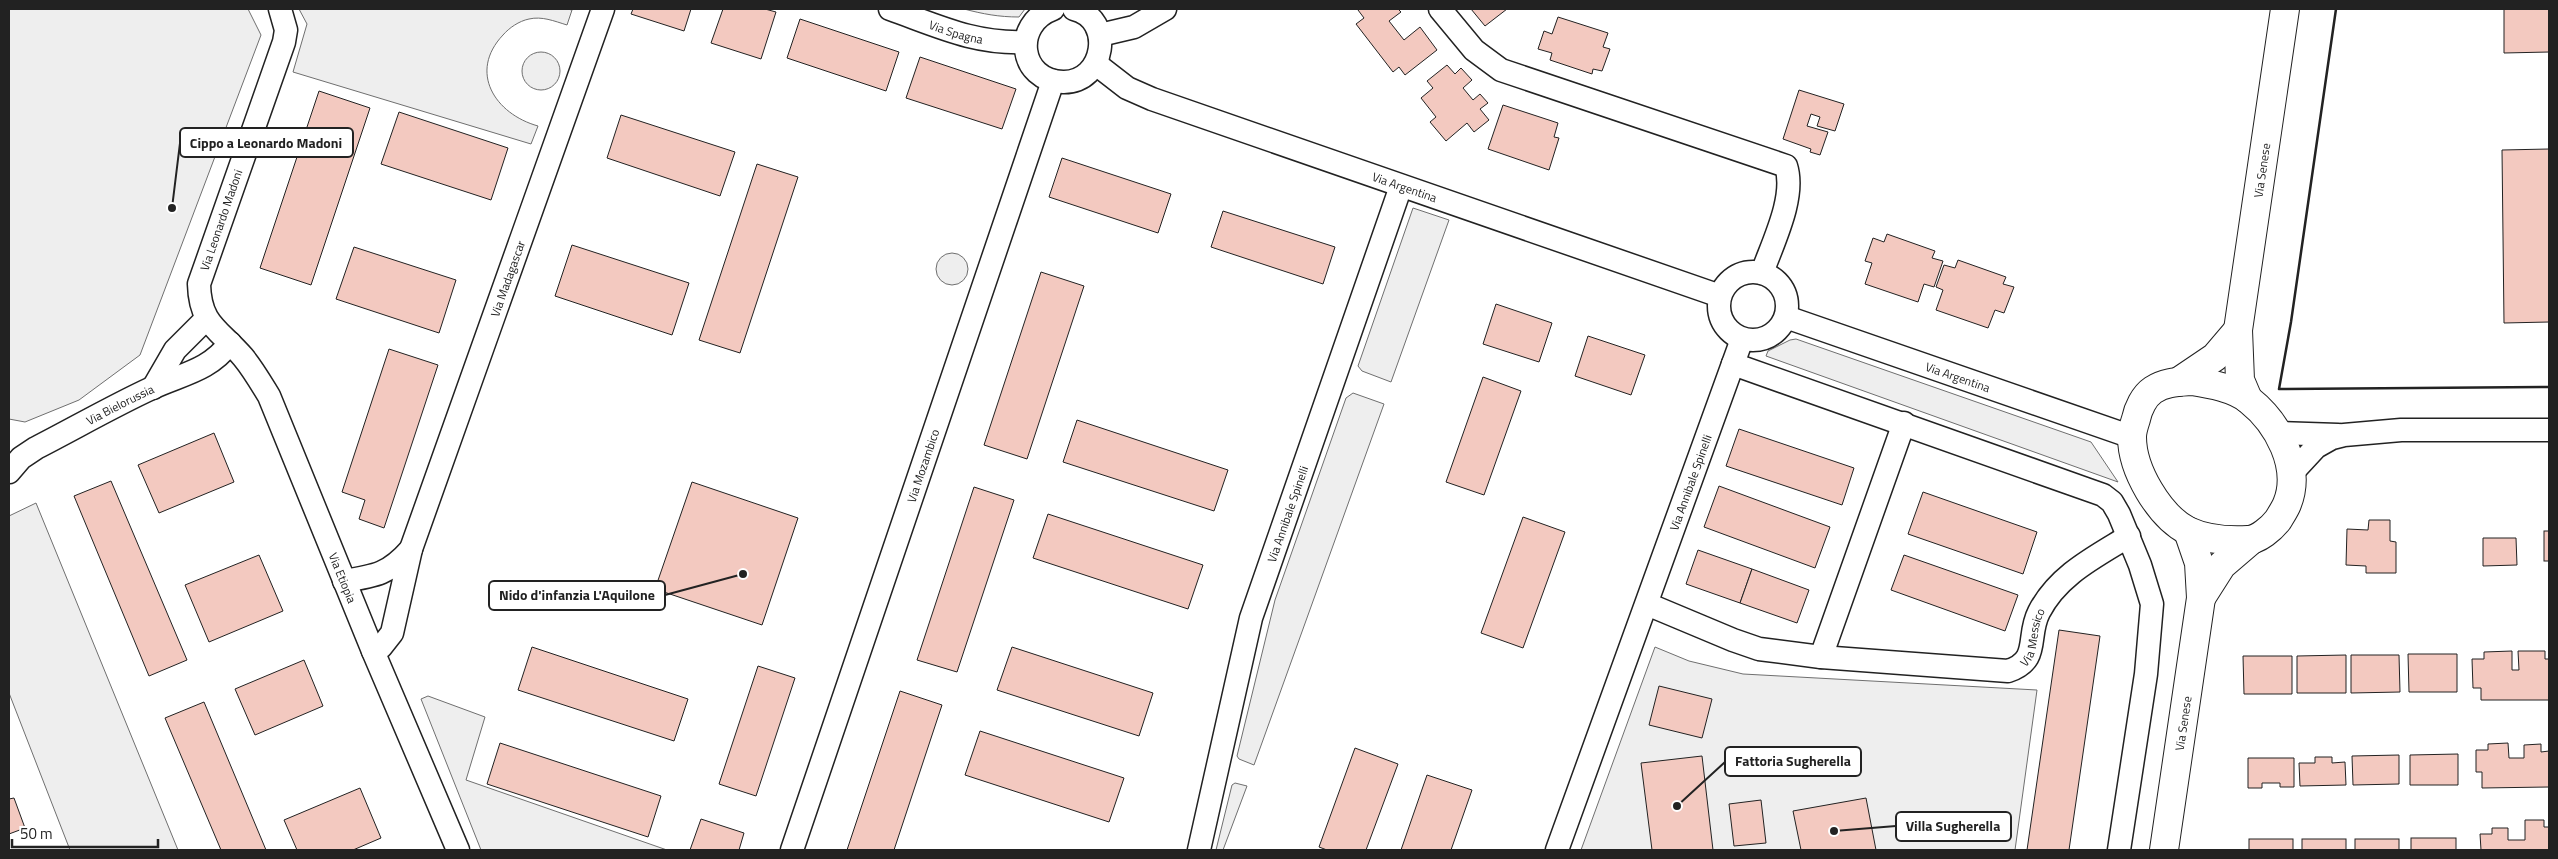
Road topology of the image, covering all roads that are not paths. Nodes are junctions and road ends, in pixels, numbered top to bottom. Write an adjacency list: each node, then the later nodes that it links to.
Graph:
1 (280, 9): 17 (street, Via Leonardo Madoni)
2 (603, 9): 37 (street, Via Madagascar)
3 (890, 9): 10 (street, Via Spagna)
4 (1052, 9): 10 (street)
5 (1077, 9): 9 (street)
6 (1165, 9): 9 (street)
7 (1440, 9): 14 (street)
8 (2284, 9): 18 (main road, Via Senese)
9 (1100, 35): 11 (street)
10 (1026, 42): 12 (street)
11 (1096, 64): 12 (street); 13 (street, Via Argentina)
12 (1053, 81): 44 (street, Via Mozambico)
13 (1401, 186): 15 (street, Via Argentina); 45 (street, Via Annibale Spinelli)
14 (1762, 273): 15 (street); 16 (street)
15 (1720, 296): 19 (street)
16 (1786, 317): 19 (street); 29 (street, Via Argentina)
17 (206, 319): 20 (street, Via Etiopia); 23 (street, Via Bielorussia)
18 (2238, 330): 22 (main road); 24 (main road, Via Senese)
19 (1742, 339): 21 (street, Via Annibale Spinelli)
20 (230, 343): 23 (street); 38 (street, Via Etiopia)
21 (1732, 364): 25 (street); 40 (street, Via Annibale Spinelli)
22 (2178, 382): 24 (main road); 29 (main road)
23 (153, 388): 30 (street, Via Bielorussia)
24 (2248, 399): 27 (main road)
25 (1904, 423): 35 (street); 42 (street)
26 (2549, 430): 28 (street)
27 (2277, 433): 28 (street); 33 (main road)
28 (2344, 435): 33 (street)
29 (2132, 437): 34 (main road)
30 (36, 448): 31 (street, Via Bielorussia); 32 (street, Via Bielorussia)
31 (9, 452)
32 (9, 472)
33 (2291, 474): 36 (main road)
34 (2188, 531): 36 (main road); 39 (main road, Via Senese)
35 (2129, 536): 42 (street, Via Messico); 47 (street)
36 (2250, 541): 39 (main road, Via Senese)
37 (411, 549): 38 (street, Via Madagascar); 41 (street, Via Madagascar)
38 (344, 581): 41 (street, Via Etiopia)
39 (2201, 598): 48 (main road, Via Senese)
40 (1647, 604): 42 (street, Via Messico); 46 (street, Via Annibale Spinelli)
41 (373, 651): 43 (street, Via Etiopia)
42 (1821, 657)
43 (458, 850)
44 (792, 850)
45 (1199, 850)
46 (1557, 850)
47 (2119, 850)
48 (2164, 850)

